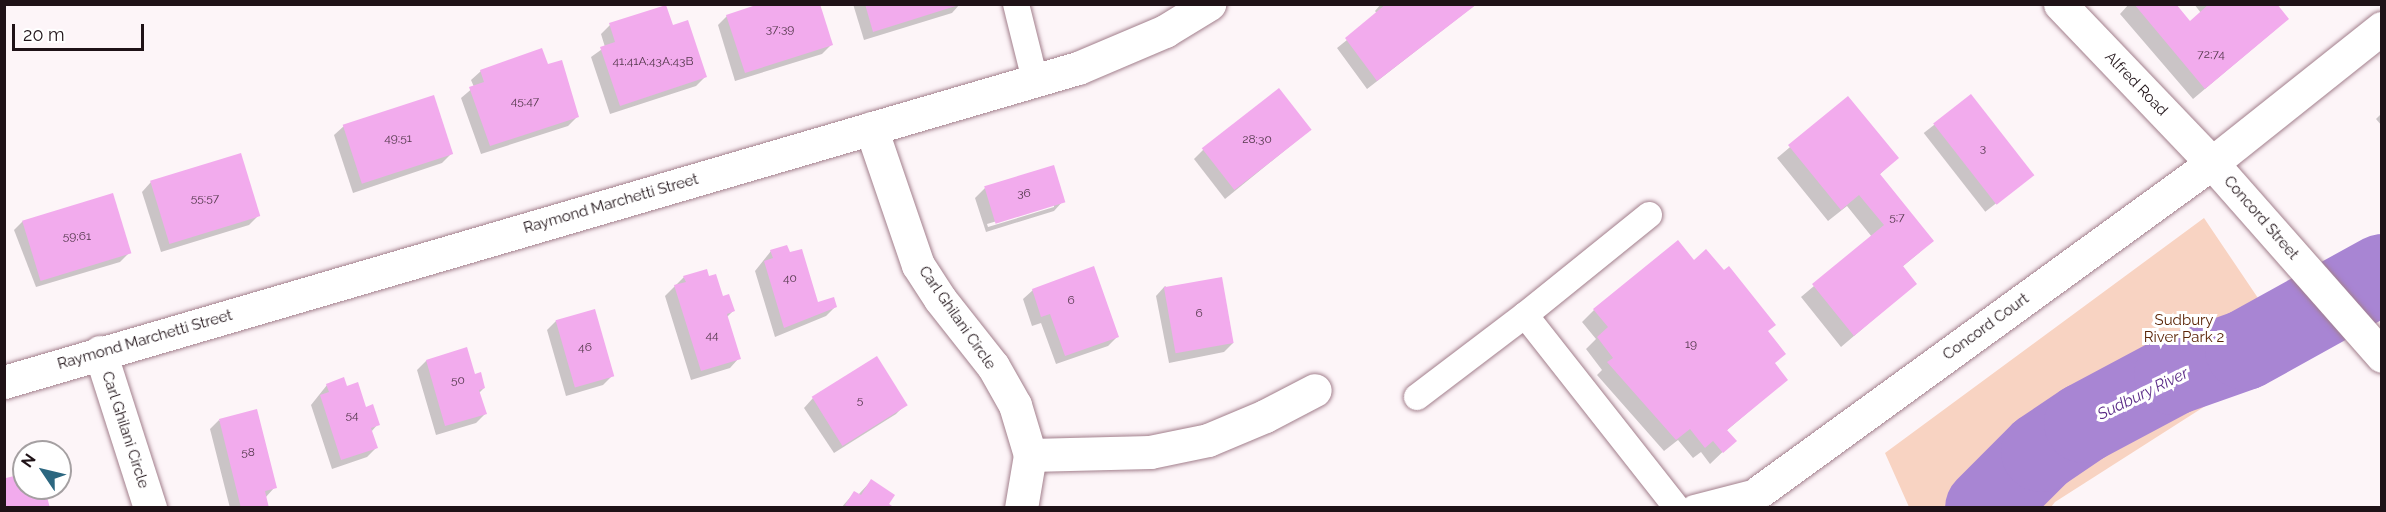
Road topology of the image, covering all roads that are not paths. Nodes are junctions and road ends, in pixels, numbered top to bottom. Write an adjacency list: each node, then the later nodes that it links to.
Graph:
1 (1016, 4): 5 (lane)
2 (1209, 4): 5 (street, Raymond Marchetti Street)
3 (2060, 4): 7 (street, Alfred Road)
4 (2382, 28): 7 (street, Concord Street)
5 (1035, 80): 6 (street, Raymond Marchetti Street)
6 (871, 128): 10 (street, Raymond Marchetti Street); 15 (street, Carl Ghilani Circle)
7 (2212, 163): 11 (street, Concord Street); 16 (street, Concord Court)
8 (1649, 215): 9 (lane)
9 (1525, 315): 14 (lane); 19 (lane)
10 (100, 352): 12 (street, Raymond Marchetti Street); 17 (street, Carl Ghilani Circle)
11 (2380, 353)
12 (4, 382)
13 (1316, 390): 15 (street)
14 (1417, 397)
15 (1030, 455): 18 (street, Carl Ghilani Circle)
16 (1760, 491): 20 (lane)
17 (150, 507)
18 (1021, 507)
19 (1677, 507)
20 (1694, 507)

